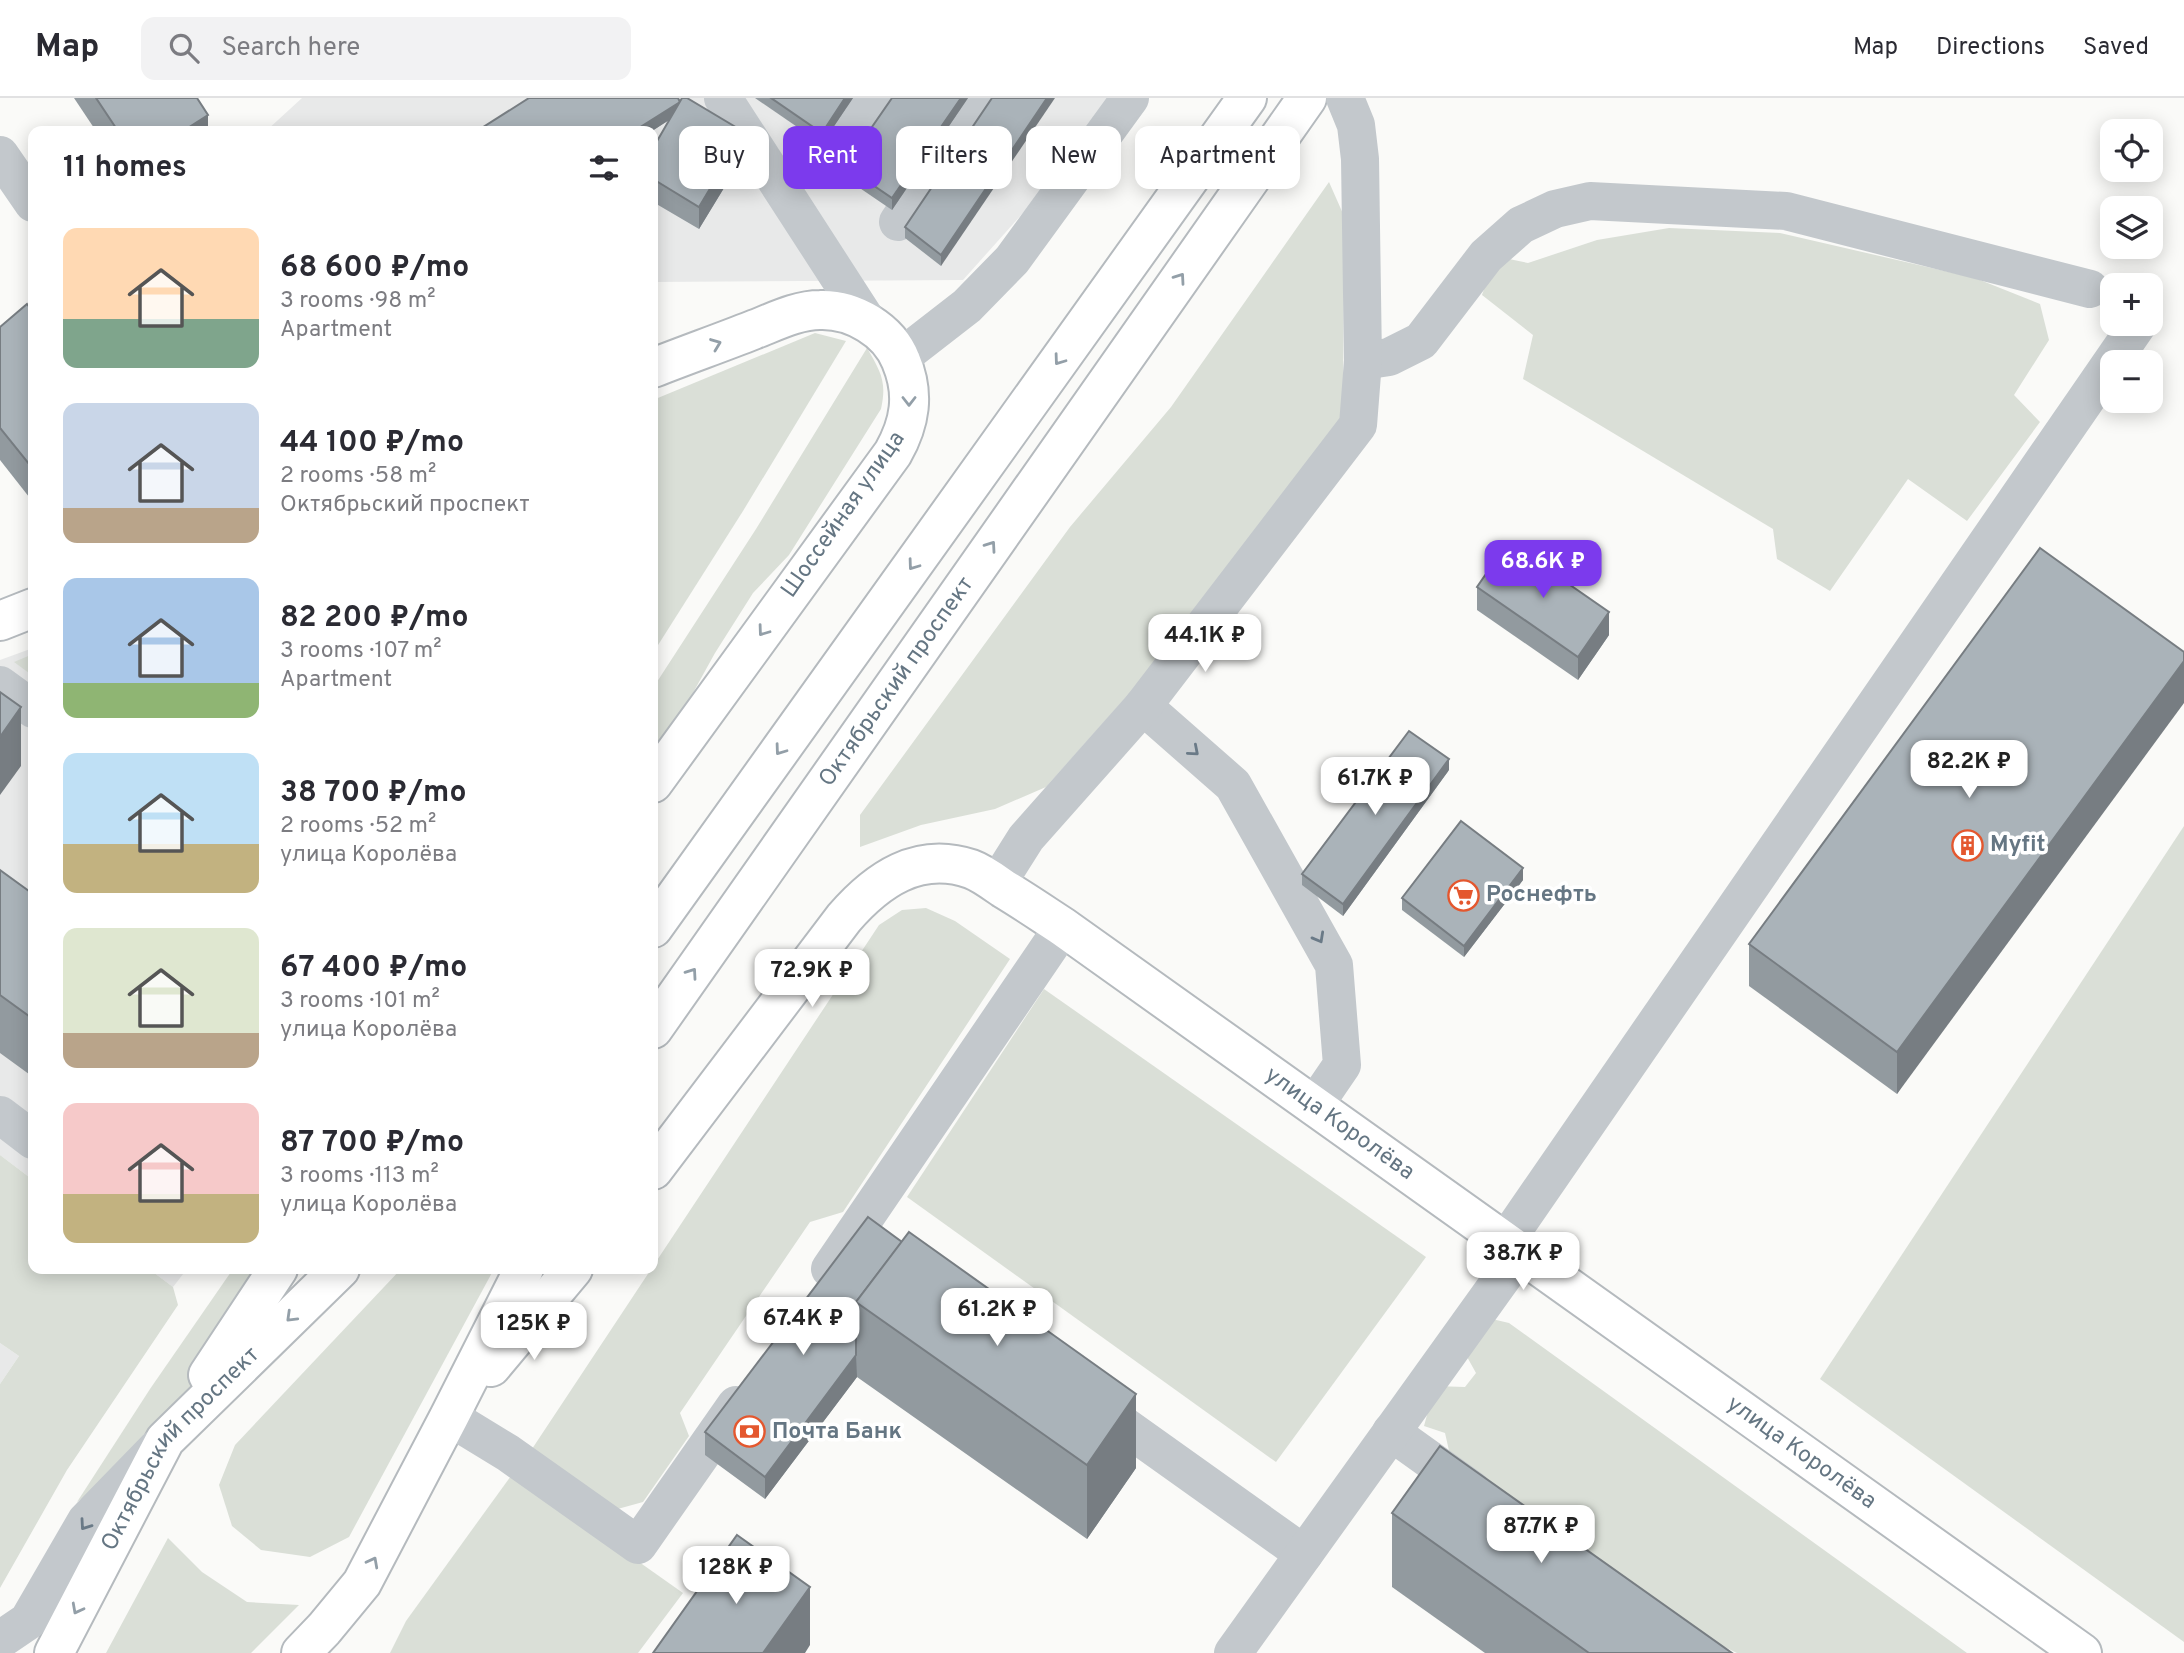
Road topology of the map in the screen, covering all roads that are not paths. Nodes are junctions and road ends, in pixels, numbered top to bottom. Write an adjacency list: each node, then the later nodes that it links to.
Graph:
1 (723, 98): 13 (street)
2 (874, 98): 8 (street)
3 (982, 98): 11 (street)
4 (1130, 98): 15 (street)
5 (1247, 98): 25 (main road, one-way to 25)
6 (1307, 98): 27 (main road, Октябрьский проспект, one-way to 6)
7 (1345, 98): 16 (street)
8 (854, 126)
9 (0, 155): 10 (street)
10 (28, 196)
11 (898, 222)
12 (2090, 289): 16 (street)
13 (869, 324): 15 (main road, Шоссейная улица); 17 (main road, Шоссейная улица, one-way to 13)
14 (2130, 336): 32 (street)
15 (900, 358): 23 (main road, Шоссейная улица, one-way to 23)
16 (1363, 361): 22 (street)
17 (658, 366)
18 (28, 610): 19 (main road)
19 (0, 621)
20 (0, 685): 21 (street)
21 (28, 705)
22 (1143, 706): 24 (street); 28 (street, one-way to 28)
23 (658, 776)
24 (997, 884): 26 (main road, улица Королёва); 31 (main road, улица Королёва)
25 (658, 921)
26 (1063, 927): 28 (main road, улица Королёва); 37 (street)
27 (658, 1022)
28 (1314, 1106): 32 (main road, улица Королёва)
29 (0, 1115): 30 (street)
30 (28, 1136)
31 (658, 1163)
32 (1512, 1247): 41 (street); 51 (main road, улица Королёва)
33 (275, 1274): 42 (main road)
34 (335, 1274): 42 (main road, Октябрьский проспект, one-way to 42)
35 (521, 1274): 40 (main road)
36 (569, 1274): 40 (main road)
37 (813, 1293)
38 (757, 1374): 40 (street)
39 (1069, 1387): 44 (street)
40 (449, 1417): 45 (main road, one-way to 40)
41 (1391, 1432): 43 (street); 44 (street)
42 (165, 1440): 46 (street, one-way to 46); 47 (main road, Октябрьский проспект, one-way to 47)
43 (1501, 1511)
44 (1304, 1554): 50 (street)
45 (348, 1600): 48 (main road); 49 (street)
46 (0, 1640)
47 (54, 1653)
48 (301, 1653)
49 (331, 1653)
50 (1233, 1653)
51 (2081, 1653)

